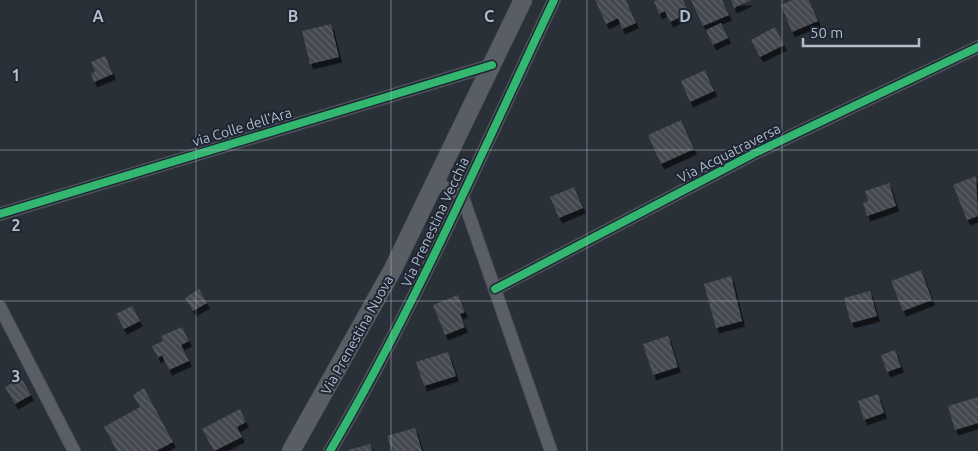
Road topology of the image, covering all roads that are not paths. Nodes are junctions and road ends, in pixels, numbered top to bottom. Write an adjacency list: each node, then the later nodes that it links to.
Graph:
1 (523, 0): 4 (main road, Via Prenestina Nuova)
2 (554, 0): 6 (street, Via Prenestina Vecchia)
3 (978, 47): 8 (street, Via Acquatraversa)
4 (492, 65): 5 (main road, Via Prenestina Nuova); 7 (street, via Colle dell'Ara)
5 (436, 183): 6 (street); 11 (main road, Via Prenestina Nuova)
6 (462, 195): 8 (street); 12 (street, Via Prenestina Vecchia)
7 (0, 214)
8 (495, 289): 13 (street)
9 (0, 307): 10 (street)
10 (74, 451)
11 (292, 451)
12 (330, 451)
13 (551, 451)

